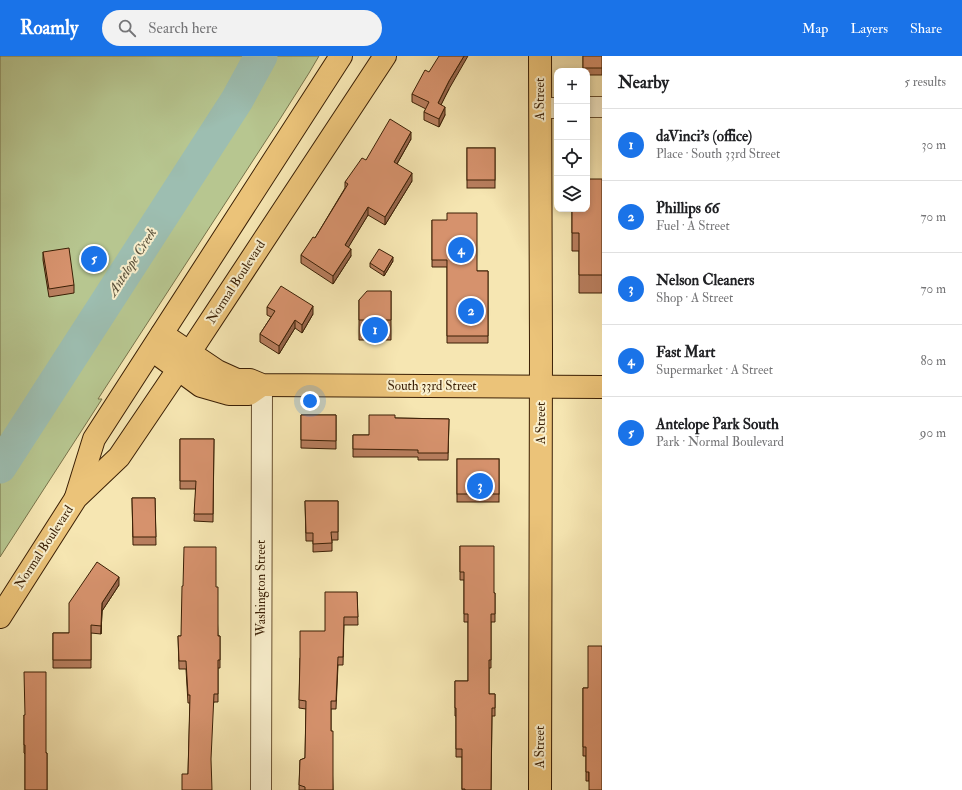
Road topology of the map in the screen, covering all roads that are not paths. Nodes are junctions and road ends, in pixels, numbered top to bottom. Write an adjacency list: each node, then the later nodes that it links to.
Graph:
1 (337, 56): 5 (main road)
2 (341, 56): 5 (main road, Normal Boulevard)
3 (385, 56): 10 (main road, Normal Boulevard)
4 (540, 56): 7 (main road, A Street)
5 (324, 82): 9 (main road, Normal Boulevard)
6 (602, 107): 8 (street)
7 (549, 108): 12 (main road, A Street)
8 (590, 108)
9 (157, 342): 10 (main road, South 33rd Street); 14 (main road, Normal Boulevard)
10 (184, 361): 11 (main road, South 33rd Street); 14 (main road, Normal Boulevard)
11 (262, 385): 12 (main road, South 33rd Street); 16 (street, Washington Street)
12 (541, 387): 13 (main road, South 33rd Street); 17 (main road, A Street)
13 (602, 388)
14 (76, 498): 15 (main road, Normal Boulevard)
15 (0, 617)
16 (260, 790)
17 (540, 790)

